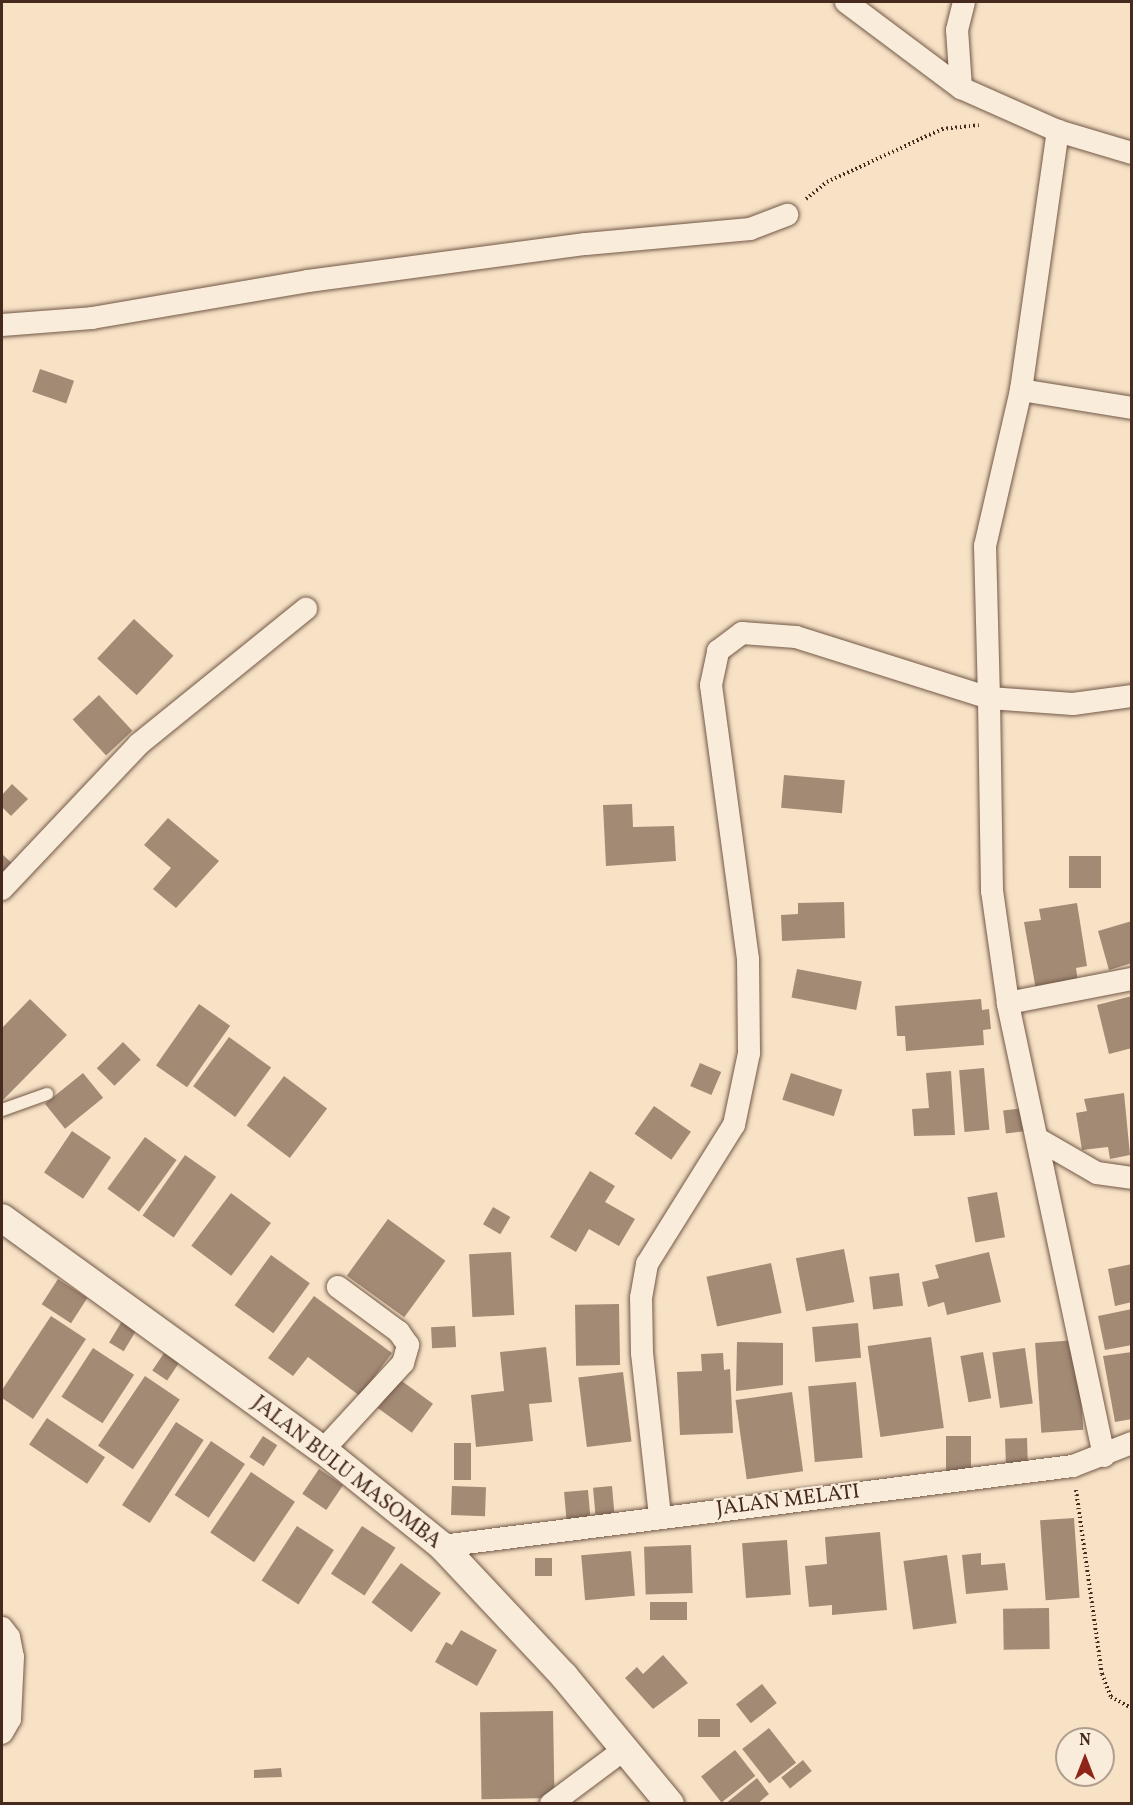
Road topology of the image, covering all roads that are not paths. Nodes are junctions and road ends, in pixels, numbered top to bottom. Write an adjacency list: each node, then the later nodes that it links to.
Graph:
1 (846, 2): 3 (street)
2 (964, 2): 3 (street)
3 (961, 88): 4 (street)
4 (1058, 130): 5 (street); 8 (street)
5 (1131, 153)
6 (787, 214): 7 (street)
7 (2, 325)
8 (1021, 390): 9 (street); 12 (street)
9 (1131, 408)
10 (306, 609): 13 (street)
11 (1131, 696): 12 (street)
12 (989, 698): 15 (street); 25 (street)
13 (2, 889)
14 (1131, 979): 15 (street)
15 (1008, 1003): 18 (street)
16 (47, 1094): 17 (lane)
17 (2, 1110)
18 (1038, 1139): 19 (street); 24 (street)
19 (1131, 1178)
20 (2, 1218): 23 (street, JALAN BULU MASOMBA)
21 (338, 1287): 23 (street)
22 (1131, 1443): 24 (street, JALAN MELATI)
23 (323, 1450): 26 (street, JALAN BULU MASOMBA)
24 (1104, 1456): 25 (street, JALAN MELATI)
25 (660, 1516): 26 (street, JALAN MELATI)
26 (442, 1545): 29 (street, JALAN BULU MASOMBA)
27 (2, 1628): 28 (street)
28 (2, 1733)
29 (626, 1748): 30 (street); 31 (street, JALAN BULU MASOMBA)
30 (551, 1803)
31 (670, 1803)

